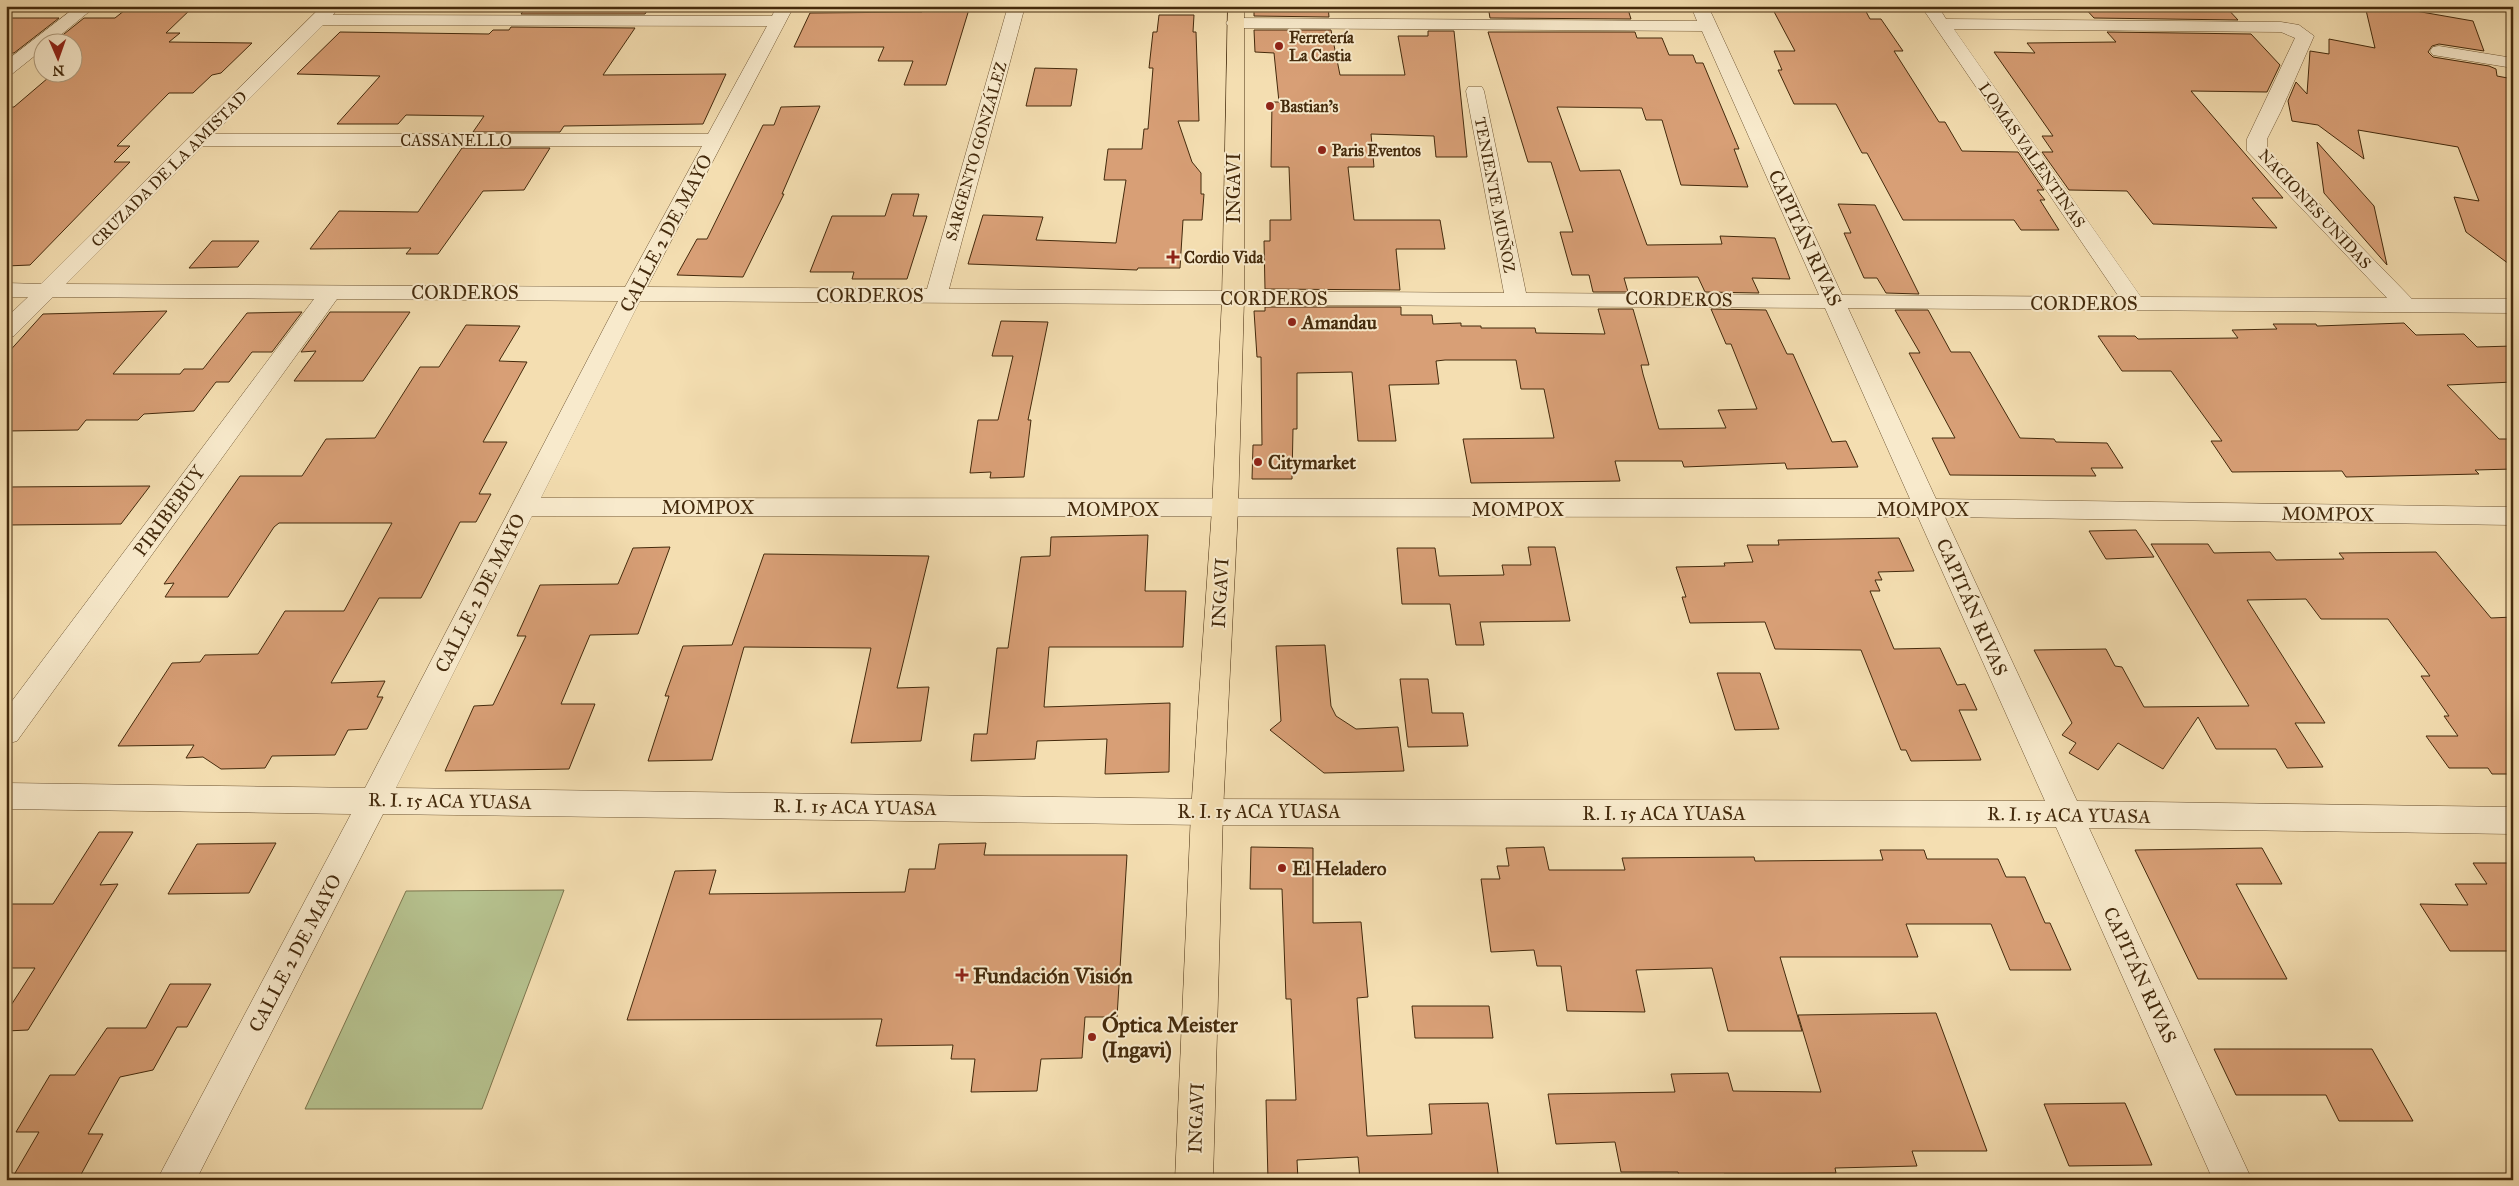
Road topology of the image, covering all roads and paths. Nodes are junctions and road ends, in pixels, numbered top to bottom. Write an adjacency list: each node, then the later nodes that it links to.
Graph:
1 (88, 6): 11 (street)
2 (1017, 6): 19 (street, SARGENTO GONZÁLEZ)
3 (1929, 6): 8 (street, LOMAS VALENTINAS)
4 (325, 13): 5 (street); 13 (street, CRUZADA DE LA AMISTAD)
5 (782, 14): 14 (street, CALLE 2 DE MAYO)
6 (1235, 15): 7 (street); 21 (main road, INGAVI)
7 (1703, 16): 22 (street, CAPITÁN RIVAS)
8 (1942, 24): 23 (street, LOMAS VALENTINAS); 24 (street, NACIONES UNIDAS)
9 (2439, 51): 10 (street)
10 (2513, 63)
11 (6, 70)
12 (1475, 91): 20 (street, TENIENTE MUÑOZ)
13 (198, 140): 14 (street, CASSANELLO); 16 (street, CRUZADA DE LA AMISTAD)
14 (715, 140): 18 (street, CALLE 2 DE MAYO)
15 (6, 290): 16 (street, CORDEROS)
16 (48, 290): 17 (street, CORDEROS); 26 (street, CRUZADA DE LA AMISTAD)
17 (331, 291): 18 (street, CORDEROS); 31 (street, PIRIBEBUY)
18 (633, 293): 19 (street, CORDEROS); 27 (street, CALLE 2 DE MAYO)
19 (936, 295): 21 (street, CORDEROS)
20 (1516, 298): 21 (street, CORDEROS); 22 (street, CORDEROS)
21 (1233, 299): 29 (main road, INGAVI)
22 (1834, 301): 23 (street, CORDEROS); 28 (street, CAPITÁN RIVAS)
23 (2134, 303): 24 (street, CORDEROS)
24 (2406, 305): 25 (street, CORDEROS)
25 (2513, 306)
26 (6, 331)
27 (524, 507): 29 (street, MOMPOX); 33 (street, CALLE 2 DE MAYO)
28 (1928, 508): 29 (street, MOMPOX); 30 (street, MOMPOX); 35 (street, CAPITÁN RIVAS)
29 (1226, 509): 34 (main road, INGAVI)
30 (2513, 516)
31 (6, 732)
32 (6, 796): 33 (street, R. I. 15 ACA YUASA)
33 (374, 800): 34 (street, R. I. 15 ACA YUASA); 37 (street, CALLE 2 DE MAYO)
34 (1208, 812): 35 (street, R. I. 15 ACA YUASA); 38 (main road, INGAVI)
35 (2066, 814): 36 (street, R. I. 15 ACA YUASA); 39 (street, CAPITÁN RIVAS)
36 (2513, 821)
37 (176, 1180)
38 (1194, 1180)
39 (2233, 1180)

